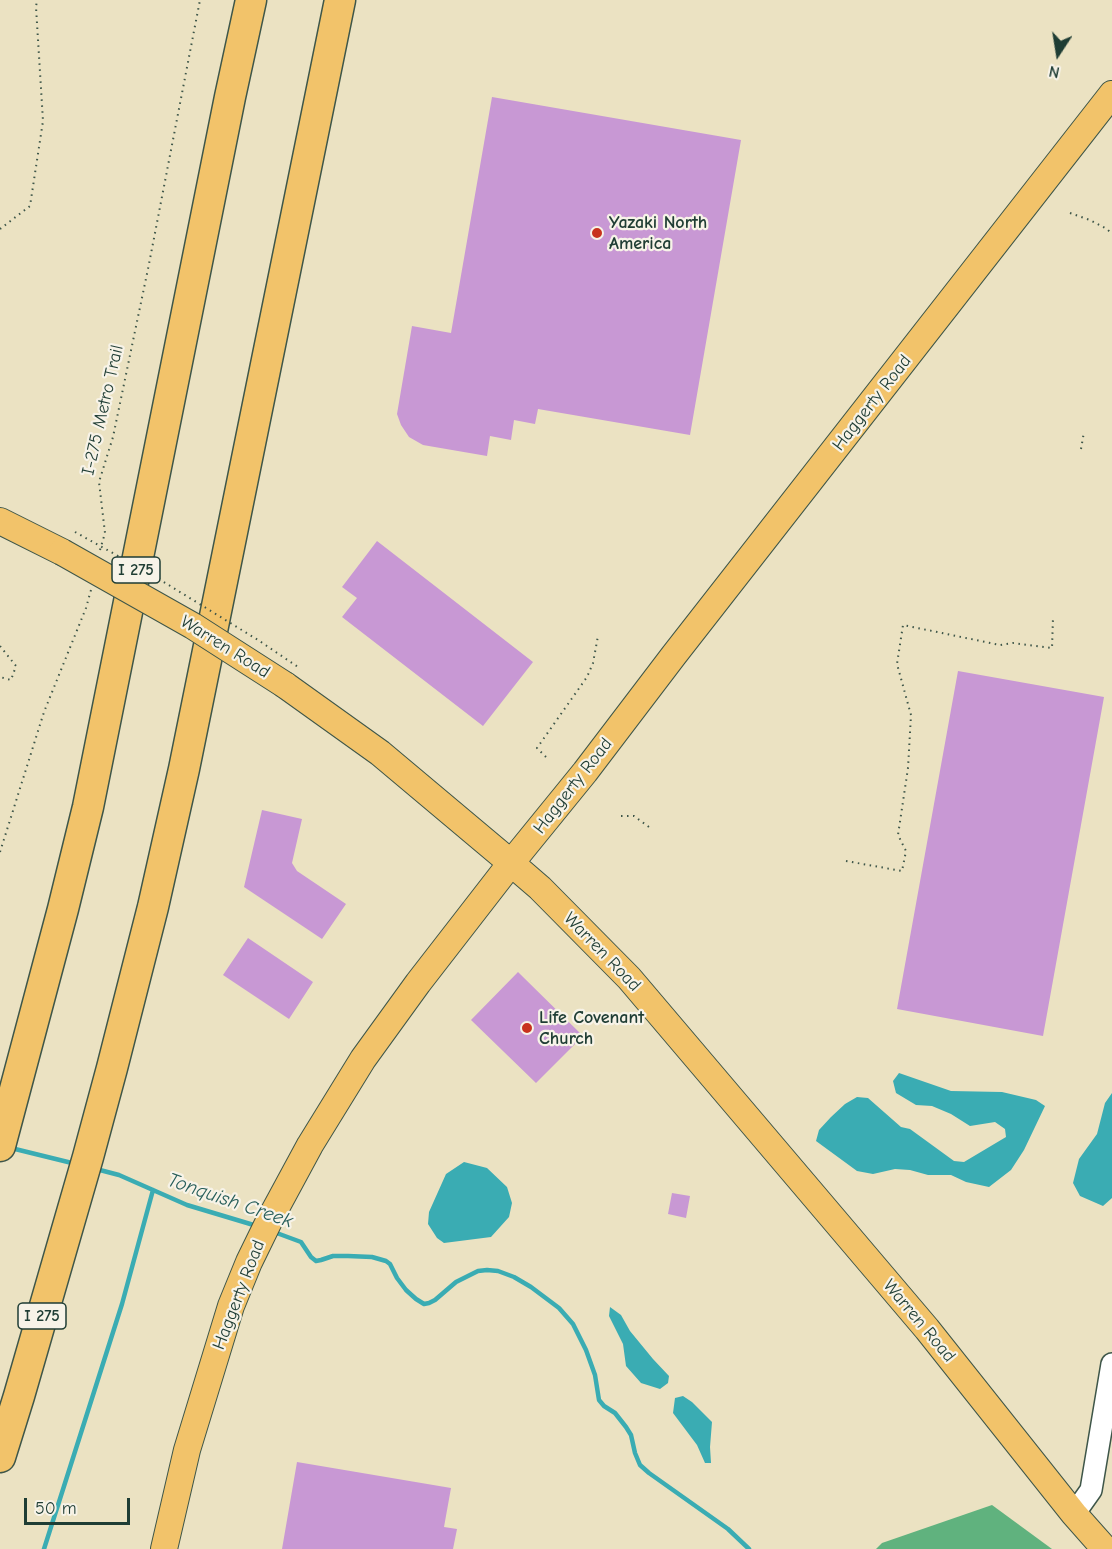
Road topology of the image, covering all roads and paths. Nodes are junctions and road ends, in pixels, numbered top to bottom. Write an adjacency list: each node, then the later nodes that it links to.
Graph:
1 (37, 0): 7 (path)
2 (200, 0): 13 (path, I-275 Metro Trail)
3 (251, 0): 26 (highway, I 275)
4 (340, 0): 28 (highway, I 275)
5 (1112, 94): 25 (main road, Haggerty Road)
6 (1070, 213): 8 (path)
7 (0, 229)
8 (1112, 234)
9 (1084, 432): 10 (path)
10 (1081, 449)
11 (0, 521): 12 (main road, Warren Road)
12 (68, 542): 18 (main road, Warren Road, bridge); 18 (path, bridge)
13 (99, 554)
14 (92, 586): 23 (path)
15 (1053, 618): 24 (path)
16 (598, 636): 20 (path)
17 (0, 646): 19 (path)
18 (292, 676): 25 (main road, Warren Road)
19 (0, 677)
20 (546, 757)
21 (621, 816): 22 (path)
22 (649, 827)
23 (0, 852)
24 (846, 861)
25 (511, 863): 30 (main road, Warren Road); 31 (main road, Haggerty Road)
26 (1, 1141)
27 (1112, 1364): 29 (street)
28 (0, 1457)
29 (1104, 1463): 30 (street)
30 (1074, 1514): 32 (main road, Warren Road)
31 (164, 1549)
32 (1105, 1549)

